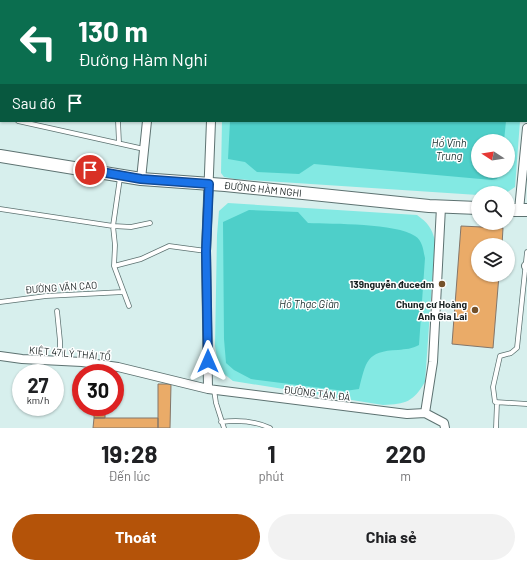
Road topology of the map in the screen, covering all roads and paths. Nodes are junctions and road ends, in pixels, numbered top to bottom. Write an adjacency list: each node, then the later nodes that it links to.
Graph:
1 (23, 122): 6 (lane)
2 (118, 122): 6 (lane)
3 (147, 122): 7 (street)
4 (211, 122): 12 (street)
5 (527, 128): 8 (street)
6 (119, 143): 7 (lane)
7 (144, 149): 11 (street)
8 (526, 153): 16 (street)
9 (0, 156): 10 (main road, ĐƯỜNG HÀM NGHI)
10 (120, 175): 11 (main road, ĐƯỜNG HÀM NGHI); 18 (lane)
11 (141, 179): 12 (main road, ĐƯỜNG HÀM NGHI)
12 (209, 184): 13 (main road, ĐƯỜNG HÀM NGHI); 19 (street)
13 (441, 207): 14 (main road, ĐƯỜNG HÀM NGHI); 33 (street)
14 (471, 208)
15 (0, 209): 18 (lane)
16 (518, 210)
17 (150, 223): 18 (lane)
18 (113, 226): 21 (lane)
19 (206, 251): 21 (lane); 30 (street)
20 (527, 252): 22 (lane)
21 (114, 266): 23 (lane)
22 (526, 266): 25 (lane)
23 (123, 292): 24 (lane, ĐƯỜNG VĂN CAO); 26 (lane)
24 (0, 302)
25 (524, 304): 31 (lane)
26 (129, 306)
27 (57, 311): 29 (lane)
28 (0, 356): 29 (street, KIỆT 47 LÝ THÁI TỔ)
29 (60, 361): 30 (street, KIỆT 47 LÝ THÁI TỔ)
30 (211, 390): 33 (street, ĐƯỜNG TẢN ĐÀ); 34 (lane)
31 (497, 402): 32 (lane); 38 (lane)
32 (527, 404)
33 (425, 413): 37 (street, ĐƯỜNG TẢN ĐÀ)
34 (221, 422): 35 (lane); 36 (lane)
35 (224, 428)
36 (270, 428)
37 (445, 428)
38 (496, 428)

